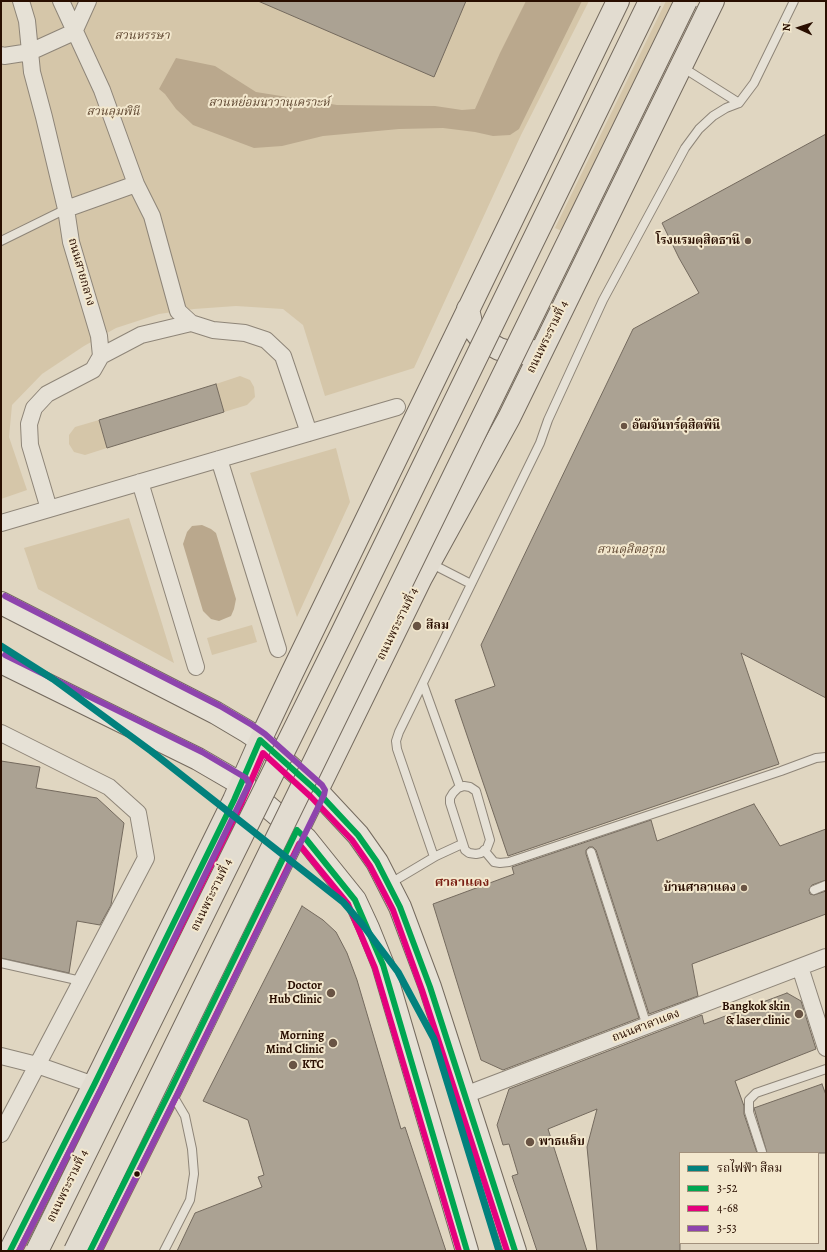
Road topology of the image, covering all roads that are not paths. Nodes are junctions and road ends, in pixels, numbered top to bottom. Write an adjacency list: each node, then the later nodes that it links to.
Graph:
1 (21, 1): 10 (street, ถนนสายกลาง)
2 (61, 1): 9 (street)
3 (88, 1): 9 (street)
4 (618, 1): 17 (main road, ถนนพระรามที่ 4)
5 (650, 1): 64 (main road, ถนนพระรามที่ 4, bridge)
6 (686, 1): 65 (main road, ถนนพระรามที่ 4, bridge)
7 (713, 1): 12 (main road, ถนนพระรามที่ 4)
8 (794, 1): 13 (lane)
9 (74, 32): 10 (street); 14 (street)
10 (30, 52): 11 (street); 15 (street, ถนนสายกลาง)
11 (1, 55)
12 (681, 66): 13 (lane); 19 (main road, ถนนพระรามที่ 4)
13 (739, 103): 28 (lane)
14 (136, 184): 15 (street); 18 (street)
15 (66, 209): 16 (lane); 20 (street, ถนนสายกลาง)
16 (1, 241)
17 (468, 309): 19 (main road); 35 (main road, ถนนพระรามที่ 4)
18 (191, 323): 20 (street); 22 (street)
19 (546, 343): 27 (main road, ถนนพระรามที่ 4)
20 (101, 356): 25 (street)
21 (397, 407): 22 (street)
22 (309, 433): 23 (street)
23 (219, 459): 24 (street); 30 (street)
24 (140, 482): 25 (street); 32 (street)
25 (49, 509): 26 (street)
26 (1, 523)
27 (429, 563): 28 (lane); 39 (main road, ถนนพระรามที่ 4)
28 (471, 584): 33 (lane)
29 (1, 603): 35 (main road)
30 (278, 649)
31 (2, 667): 37 (main road)
32 (196, 667)
33 (423, 684): 38 (lane); 44 (lane)
34 (1, 733): 51 (street)
35 (260, 740): 37 (main road, ถนนพระรามที่ 4); 39 (main road)
36 (826, 757): 42 (lane)
37 (241, 784): 40 (main road); 57 (main road, ถนนพระรามที่ 4)
38 (460, 787): 41 (lane); 42 (lane)
39 (317, 791): 40 (main road, ถนนพระรามที่ 4); 45 (main road)
40 (297, 830): 58 (main road, ถนนพระรามที่ 4); 68 (main road)
41 (462, 844): 42 (lane); 44 (lane)
42 (484, 850)
43 (591, 852): 52 (lane)
44 (436, 856): 45 (lane)
45 (389, 885): 59 (main road)
46 (826, 885): 47 (lane)
47 (814, 890)
48 (826, 957): 50 (street, ถนนศาลาแดง)
49 (1, 964): 51 (lane)
50 (800, 967): 52 (street, ถนนศาลาแดง); 53 (street)
51 (81, 981): 55 (street)
52 (647, 1026): 59 (street, ถนนศาลาแดง)
53 (826, 1048)
54 (1, 1056): 55 (street)
55 (37, 1064): 57 (street); 60 (street)
56 (826, 1069): 61 (lane)
57 (94, 1086): 63 (main road, ถนนพระรามที่ 4)
58 (170, 1091): 66 (main road, ถนนพระรามที่ 4); 67 (lane)
59 (465, 1096): 69 (main road)
60 (1, 1134)
61 (762, 1152)
62 (1, 1247): 63 (lane)
63 (9, 1251)
64 (37, 1251)
65 (75, 1251)
66 (90, 1251)
67 (164, 1251)
68 (467, 1251)
69 (515, 1251)

